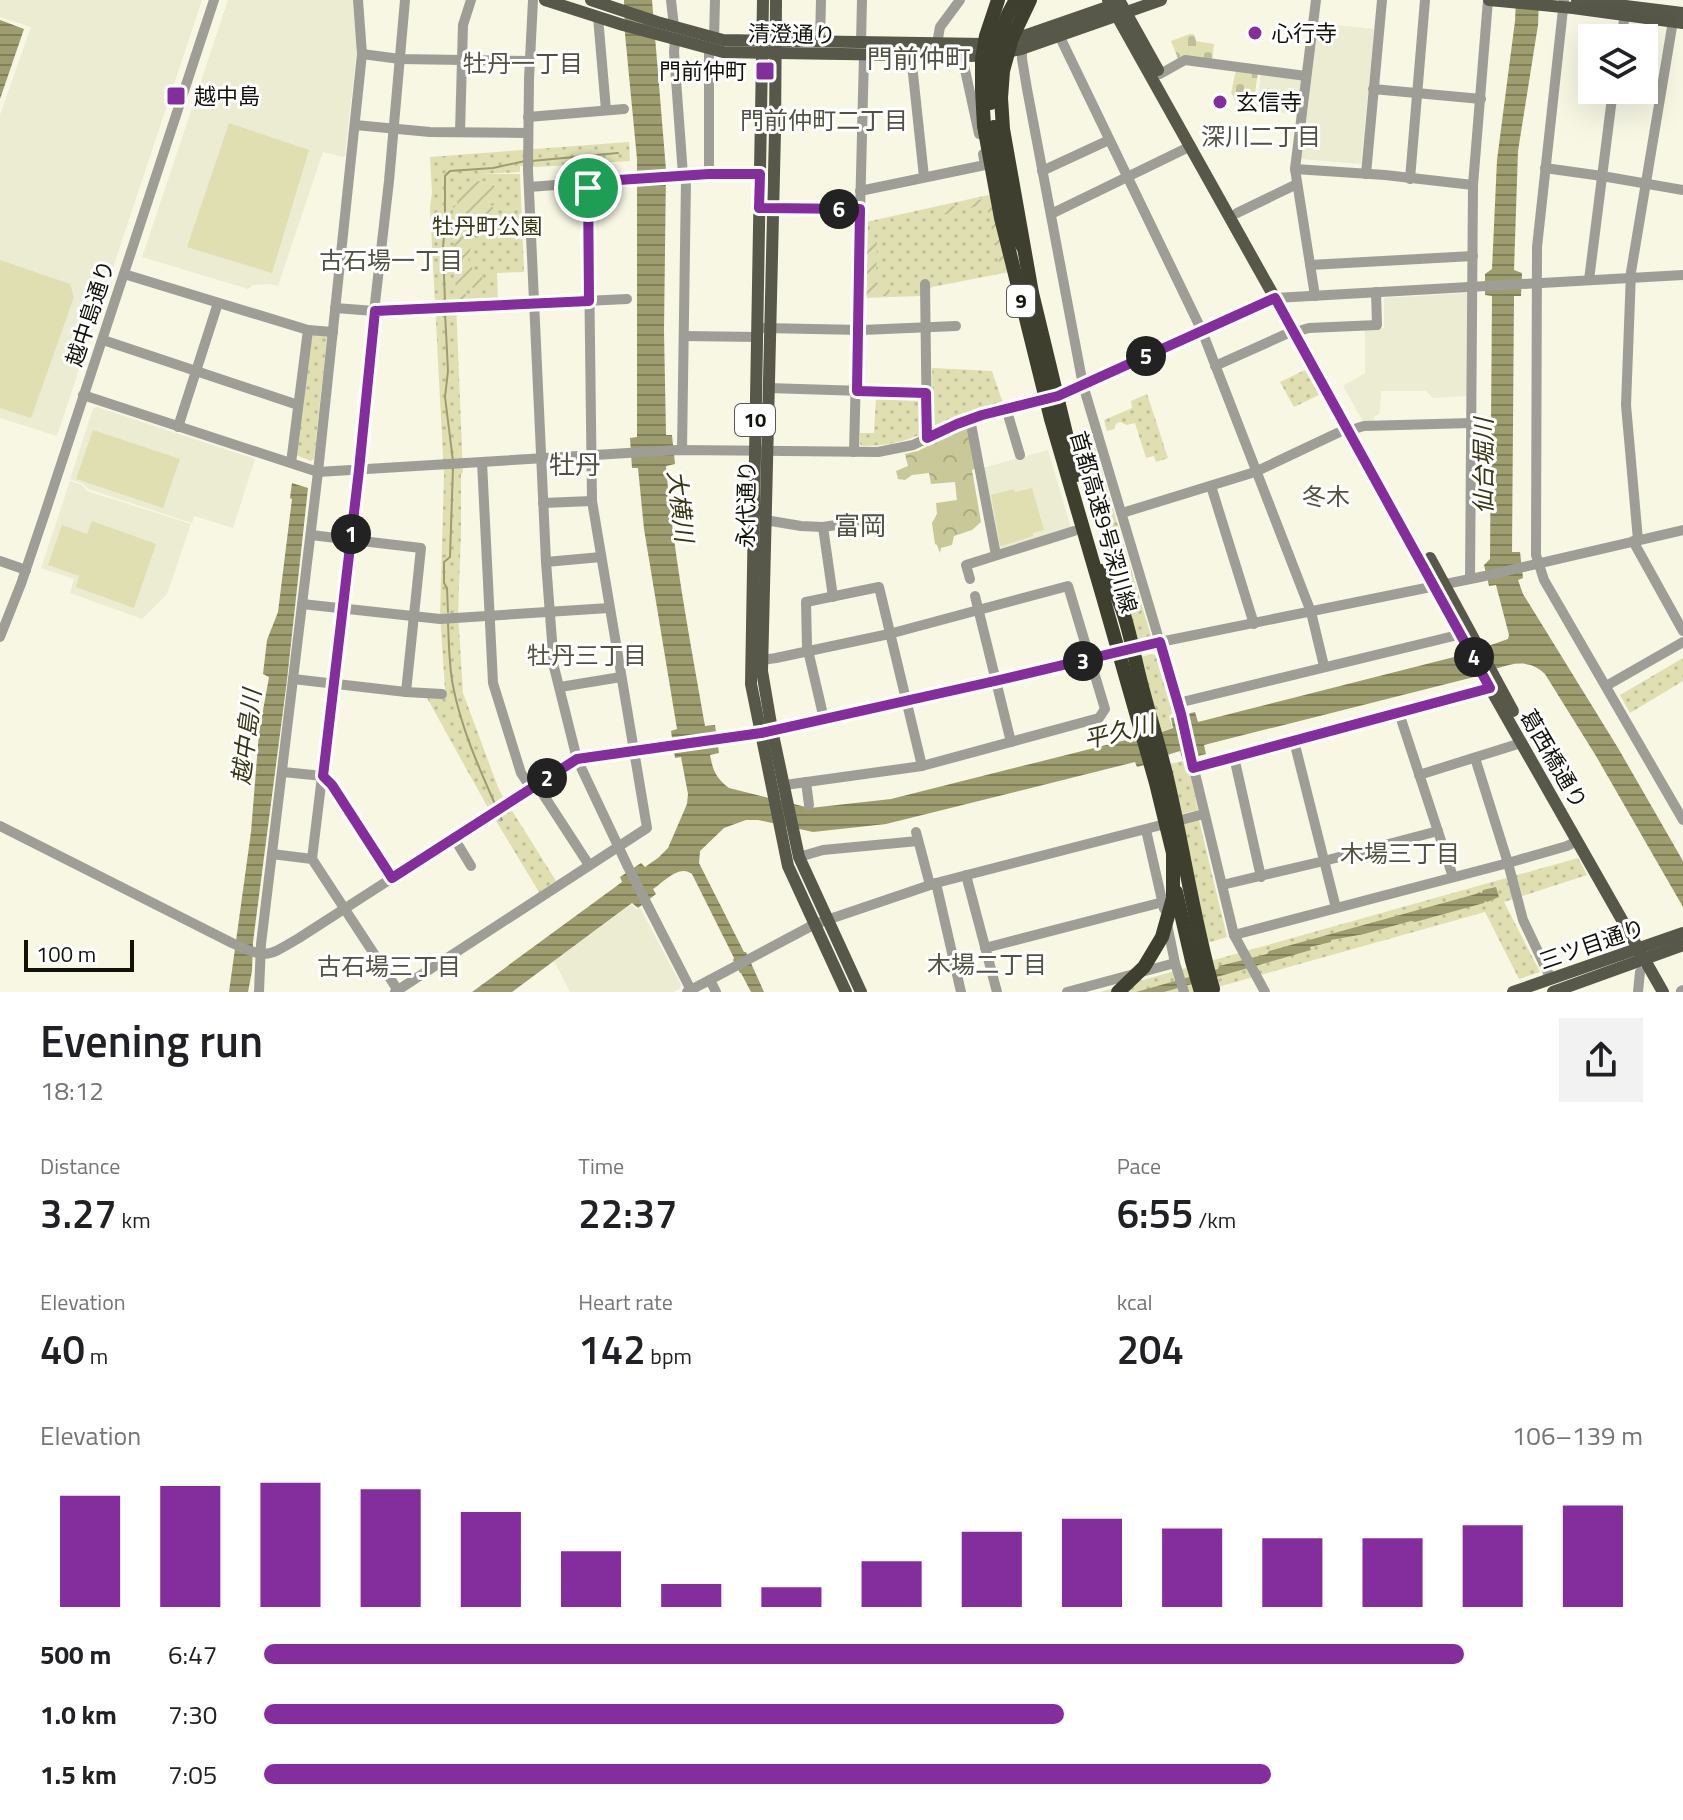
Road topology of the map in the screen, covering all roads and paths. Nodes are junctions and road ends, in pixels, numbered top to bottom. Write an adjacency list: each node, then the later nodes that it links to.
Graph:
1 (214, 0): 87 (street, 越中島通り)
2 (358, 0): 40 (street)
3 (405, 0): 43 (street)
4 (471, 0): 44 (street)
5 (533, 0): 45 (street)
6 (545, 0): 28 (main road)
7 (591, 0): 31 (main road)
8 (671, 0): 33 (street)
9 (715, 0): 36 (street)
10 (763, 0): 37 (main road, 永代通り / 10)
11 (776, 0): 37 (main road, 永代通り / 10)
12 (821, 0): 34 (street)
13 (862, 0): 38 (street)
14 (960, 0): 39 (street)
15 (998, 0): 129 (highway, 首都高速9号深川線 / 9, bridge)
16 (1016, 0): 84 (highway, bridge)
17 (1030, 0): 84 (highway, 首都高速9号深川線 / 9, bridge)
18 (1161, 0): 26 (main road, 清澄通り)
19 (1316, 0): 47 (street)
20 (1382, 0): 48 (street)
21 (1425, 0): 49 (street)
22 (1488, 0): 24 (main road); 50 (street)
23 (1577, 0): 27 (main road)
24 (1511, 2): 25 (main road)
25 (1563, 4): 27 (main road); 62 (street)
26 (1119, 5): 32 (main road, 清澄通り); 46 (main road, 葛西橋通り); 61 (main road, 葛西橋通り)
27 (1626, 11): 29 (main road); 30 (street)
28 (598, 17): 31 (main road); 53 (street)
29 (1676, 17): 75 (street)
30 (1624, 24)
31 (657, 28): 33 (main road, 清澄通り)
32 (1057, 31): 35 (main road, 清澄通り); 60 (street)
33 (674, 33): 36 (main road, 清澄通り); 68 (street)
34 (820, 40): 37 (main road, 清澄通り); 38 (main road, 清澄通り)
35 (1023, 42): 39 (main road, 清澄通り); 42 (main road, 清澄通り); 64 (street)
36 (711, 44): 37 (main road, 清澄通り); 65 (street)
37 (768, 47): 38 (main road, 清澄通り); 66 (main road, 永代通り / 10); 80 (main road, 永代通り / 10)
38 (862, 48): 39 (main road, 清澄通り); 41 (main road, 清澄通り); 79 (street)
39 (936, 49): 41 (main road, 清澄通り); 42 (main road, 清澄通り)
40 (362, 54): 43 (street); 55 (street)
41 (911, 55): 70 (street)
42 (962, 56): 70 (street)
43 (400, 59): 44 (street); 56 (street)
44 (463, 60): 45 (street); 57 (street)
45 (530, 61): 54 (street)
46 (1160, 74): 47 (street); 82 (main road, 葛西橋通り)
47 (1306, 76): 63 (street)
48 (1373, 89): 49 (street); 67 (street)
49 (1418, 93): 50 (street); 72 (street)
50 (1481, 99): 76 (street)
51 (1611, 104): 69 (street)
52 (624, 109): 53 (street)
53 (606, 110): 54 (street)
54 (528, 117): 58 (street)
55 (355, 125): 56 (street); 101 (street)
56 (394, 129): 57 (street); 102 (street)
57 (460, 132): 58 (street)
58 (528, 133): 77 (street)
59 (992, 135): 120 (street)
60 (1109, 140): 64 (street); 71 (street)
61 (1191, 146): 71 (street); 96 (main road, 葛西橋通り)
62 (1545, 168): 69 (street); 92 (street)
63 (1295, 169): 67 (street); 74 (street)
64 (1042, 171): 83 (street)
65 (709, 174): 66 (street); 68 (street)
66 (760, 174): 80 (main road, 永代通り / 10)
67 (1366, 174): 72 (street)
68 (683, 175): 73 (street); 111 (street)
69 (1602, 176): 75 (street); 90 (street)
70 (924, 177): 79 (street)
71 (1127, 177): 83 (street); 108 (street)
72 (1410, 179): 76 (street)
73 (588, 182): 77 (street); 98 (street)
74 (1297, 184): 82 (street); 86 (street)
75 (1646, 184): 78 (street); 89 (street)
76 (1473, 185): 85 (street)
77 (529, 187): 100 (street)
78 (1683, 190)
79 (860, 191): 81 (street)
80 (766, 208): 81 (street); 107 (main road, 永代通り / 10)
81 (860, 209): 105 (street)
82 (1237, 213): 96 (main road, 葛西橋通り)
83 (1051, 214): 115 (street)
84 (1025, 250): 158 (highway, 首都高速9号深川線 / 9, bridge)
85 (1473, 256): 86 (street); 93 (street)
86 (1310, 265): 95 (street)
87 (124, 274): 99 (street); 112 (street, 越中島通り)
88 (1683, 275): 89 (street)
89 (1632, 278): 90 (street); 151 (street)
90 (1589, 280): 92 (street)
91 (925, 284): 104 (street)
92 (1530, 284): 93 (street); 156 (street)
93 (1478, 286): 94 (street); 124 (street)
94 (1376, 292): 95 (street); 109 (street)
95 (1315, 296): 96 (street)
96 (1279, 298): 108 (street); 109 (main road, 葛西橋通り)
97 (627, 299): 98 (street)
98 (589, 301): 100 (street); 133 (street)
99 (218, 303): 106 (street); 114 (street)
100 (534, 304): 102 (street); 134 (street)
101 (335, 308): 102 (street); 110 (street)
102 (375, 311): 137 (street)
103 (956, 326): 104 (street)
104 (926, 327): 105 (street); 118 (street)
105 (858, 329): 107 (street); 117 (street)
106 (308, 330): 110 (street); 121 (street)
107 (761, 331): 111 (street); 116 (main road, 永代通り / 10); 130 (main road, 永代通り / 10)
108 (1202, 331): 113 (street); 115 (street)
109 (1298, 331): 113 (street); 126 (main road, 葛西橋通り)
110 (333, 332): 138 (street)
111 (684, 336): 128 (street)
112 (103, 340): 114 (street); 119 (street, 越中島通り)
113 (1215, 366): 139 (street)
114 (196, 372): 121 (street); 125 (street)
115 (1083, 385): 120 (street); 143 (street)
116 (768, 388): 117 (street); 130 (main road, 永代通り / 10)
117 (857, 391): 118 (street); 131 (street)
118 (926, 393): 127 (street)
119 (83, 395): 125 (street); 157 (street, 越中島通り)
120 (1051, 398): 122 (street)
121 (298, 405): 136 (street)
122 (1006, 408): 123 (street); 132 (street)
123 (970, 419): 127 (street); 152 (street)
124 (1471, 423): 126 (street); 160 (street)
125 (178, 427): 136 (street)
126 (1353, 428): 139 (street); 161 (main road, 葛西橋通り)
127 (927, 438): 131 (street)
128 (679, 450): 130 (street); 133 (street)
129 (1060, 451): 249 (highway, bridge); 257 (highway, 首都高速9号深川線 / 9, bridge)
130 (761, 452): 131 (street); 144 (main road, 永代通り / 10); 196 (main road, 永代通り / 10)
131 (854, 452)
132 (1020, 455)
133 (592, 456): 134 (street); 141 (street)
134 (541, 458): 135 (street); 142 (street)
135 (482, 462): 137 (street); 171 (street)
136 (291, 463): 138 (street)
137 (359, 470): 138 (street); 150 (street)
138 (318, 472): 149 (street)
139 (1255, 472): 140 (street); 168 (street)
140 (1211, 486): 143 (street); 172 (street)
141 (592, 501): 142 (street); 153 (street)
142 (543, 503): 155 (street)
143 (1122, 513): 177 (street)
144 (765, 520): 146 (street); 181 (main road, 永代通り / 10)
145 (869, 520): 146 (street)
146 (823, 527): 163 (street)
147 (1683, 530): 151 (street)
148 (1074, 531): 152 (street)
149 (311, 535): 150 (street); 164 (street)
150 (350, 539): 165 (street); 170 (street)
151 (1636, 541): 156 (street); 173 (street)
152 (996, 555): 159 (street)
153 (601, 557): 155 (street); 166 (street)
154 (0, 561): 157 (street)
155 (546, 562): 169 (street)
156 (1537, 564): 160 (street); 188 (street)
157 (26, 570): 175 (street, 越中島通り)
158 (1101, 571): 249 (highway, bridge); 257 (highway, 首都高速9号深川線 / 9, bridge)
159 (970, 579)
160 (1470, 579): 161 (street)
161 (1440, 585): 168 (street); 176 (main road, 葛西橋通り)
162 (975, 596): 167 (street)
163 (833, 597): 174 (street); 179 (street)
164 (302, 604): 165 (street); 184 (street)
165 (342, 608): 170 (street); 187 (street)
166 (609, 608): 169 (street); 183 (street)
167 (979, 609): 174 (street); 180 (street); 185 (street)
168 (1311, 612): 172 (street); 182 (street)
169 (549, 613): 171 (street); 189 (street)
170 (414, 616): 171 (street); 190 (street)
171 (490, 617): 211 (street)
172 (1254, 624): 177 (street)
173 (1683, 631)
174 (889, 634): 179 (street); 192 (street)
175 (0, 637)
176 (1469, 641): 182 (street); 186 (main road, 葛西橋通り)
177 (1160, 642): 180 (street); 193 (street)
178 (1683, 642): 188 (street)
179 (808, 652): 181 (street); 195 (street)
180 (1090, 659): 185 (street); 198 (street)
181 (762, 660): 196 (main road, 永代通り / 10)
182 (1324, 666): 193 (street)
183 (621, 677): 189 (street); 200 (street)
184 (293, 679): 187 (street); 206 (street)
185 (995, 681): 192 (street); 198 (street)
186 (1490, 681): 194 (street); 199 (main road, 葛西橋通り); 243 (main road, 葛西橋通り)
187 (334, 683): 190 (street); 208 (street)
188 (1606, 686): 214 (street)
189 (560, 687): 203 (street)
190 (406, 692): 191 (street)
191 (442, 694)
192 (906, 701): 195 (street); 205 (street)
193 (1179, 708): 204 (street)
194 (1399, 713): 197 (street); 207 (street)
195 (824, 719): 196 (street)
196 (766, 731): 200 (street); 210 (main road, 永代通り / 10); 237 (main road, 永代通り / 10)
197 (1294, 741): 201 (street); 224 (street)
198 (1011, 742): 205 (street)
199 (1521, 743): 202 (street); 219 (main road, 葛西橋通り)
200 (634, 751): 203 (street); 220 (street)
201 (1234, 757): 204 (street); 229 (street)
202 (1475, 758): 207 (street); 225 (street)
203 (577, 759): 211 (street); 220 (street)
204 (1192, 763): 213 (street)
205 (922, 766): 209 (street)
206 (283, 772): 208 (street); 221 (street)
207 (1419, 775): 217 (street)
208 (323, 776): 223 (street); 231 (street)
209 (806, 782): 210 (street); 212 (street)
210 (785, 785): 222 (main road, 永代通り / 10)
211 (534, 786): 218 (street); 226 (street)
212 (809, 805)
213 (1204, 814): 216 (street); 233 (street)
214 (1683, 820)
215 (0, 826): 242 (street)
216 (1146, 830): 228 (street); 234 (street)
217 (1438, 831): 224 (street); 230 (street)
218 (454, 838): 227 (street); 231 (street)
219 (1577, 841): 225 (street); 243 (main road, 葛西橋通り)
220 (619, 846): 226 (street); 248 (street)
221 (272, 854): 223 (street); 242 (street)
222 (799, 857): 232 (street); 237 (main road, 永代通り / 10)
223 (312, 859): 235 (street)
224 (1324, 861): 229 (street); 236 (street)
225 (1508, 863): 230 (street); 246 (street)
226 (589, 865): 247 (street)
227 (471, 866)
228 (966, 875): 232 (street); 241 (street)
229 (1261, 877): 233 (street)
230 (1453, 877): 236 (street)
231 (392, 878): 235 (street)
232 (933, 884): 237 (street); 254 (street)
233 (1222, 885): 239 (street)
234 (1163, 902): 241 (street); 244 (street)
235 (345, 908): 242 (street); 247 (street)
236 (1336, 908): 239 (street)
237 (821, 922): 245 (street); 252 (main road, 永代通り / 10); 253 (main road, 永代通り / 10)
238 (1683, 933): 243 (main road, 三ツ目通り)
239 (1234, 935): 259 (street)
240 (1683, 945): 243 (main road, 三ツ目通り)
241 (985, 948): 255 (street)
242 (258, 954): 250 (street)
243 (1644, 957): 246 (main road, 三ツ目通り); 261 (street); 262 (main road, 葛西橋通り); 263 (main road, 葛西橋通り)
244 (1175, 963): 256 (street); 258 (street)
245 (710, 980): 248 (street); 251 (street)
246 (1552, 986): 260 (main road, 三ツ目通り)
247 (397, 991)
248 (688, 991)
249 (1209, 991)
250 (259, 992)
251 (716, 992)
252 (846, 992)
253 (861, 992)
254 (961, 992)
255 (997, 992)
256 (1067, 992)
257 (1118, 992)
258 (1184, 992)
259 (1265, 992)
260 (1513, 992)
261 (1638, 992)
262 (1663, 992)
263 (1672, 992)

